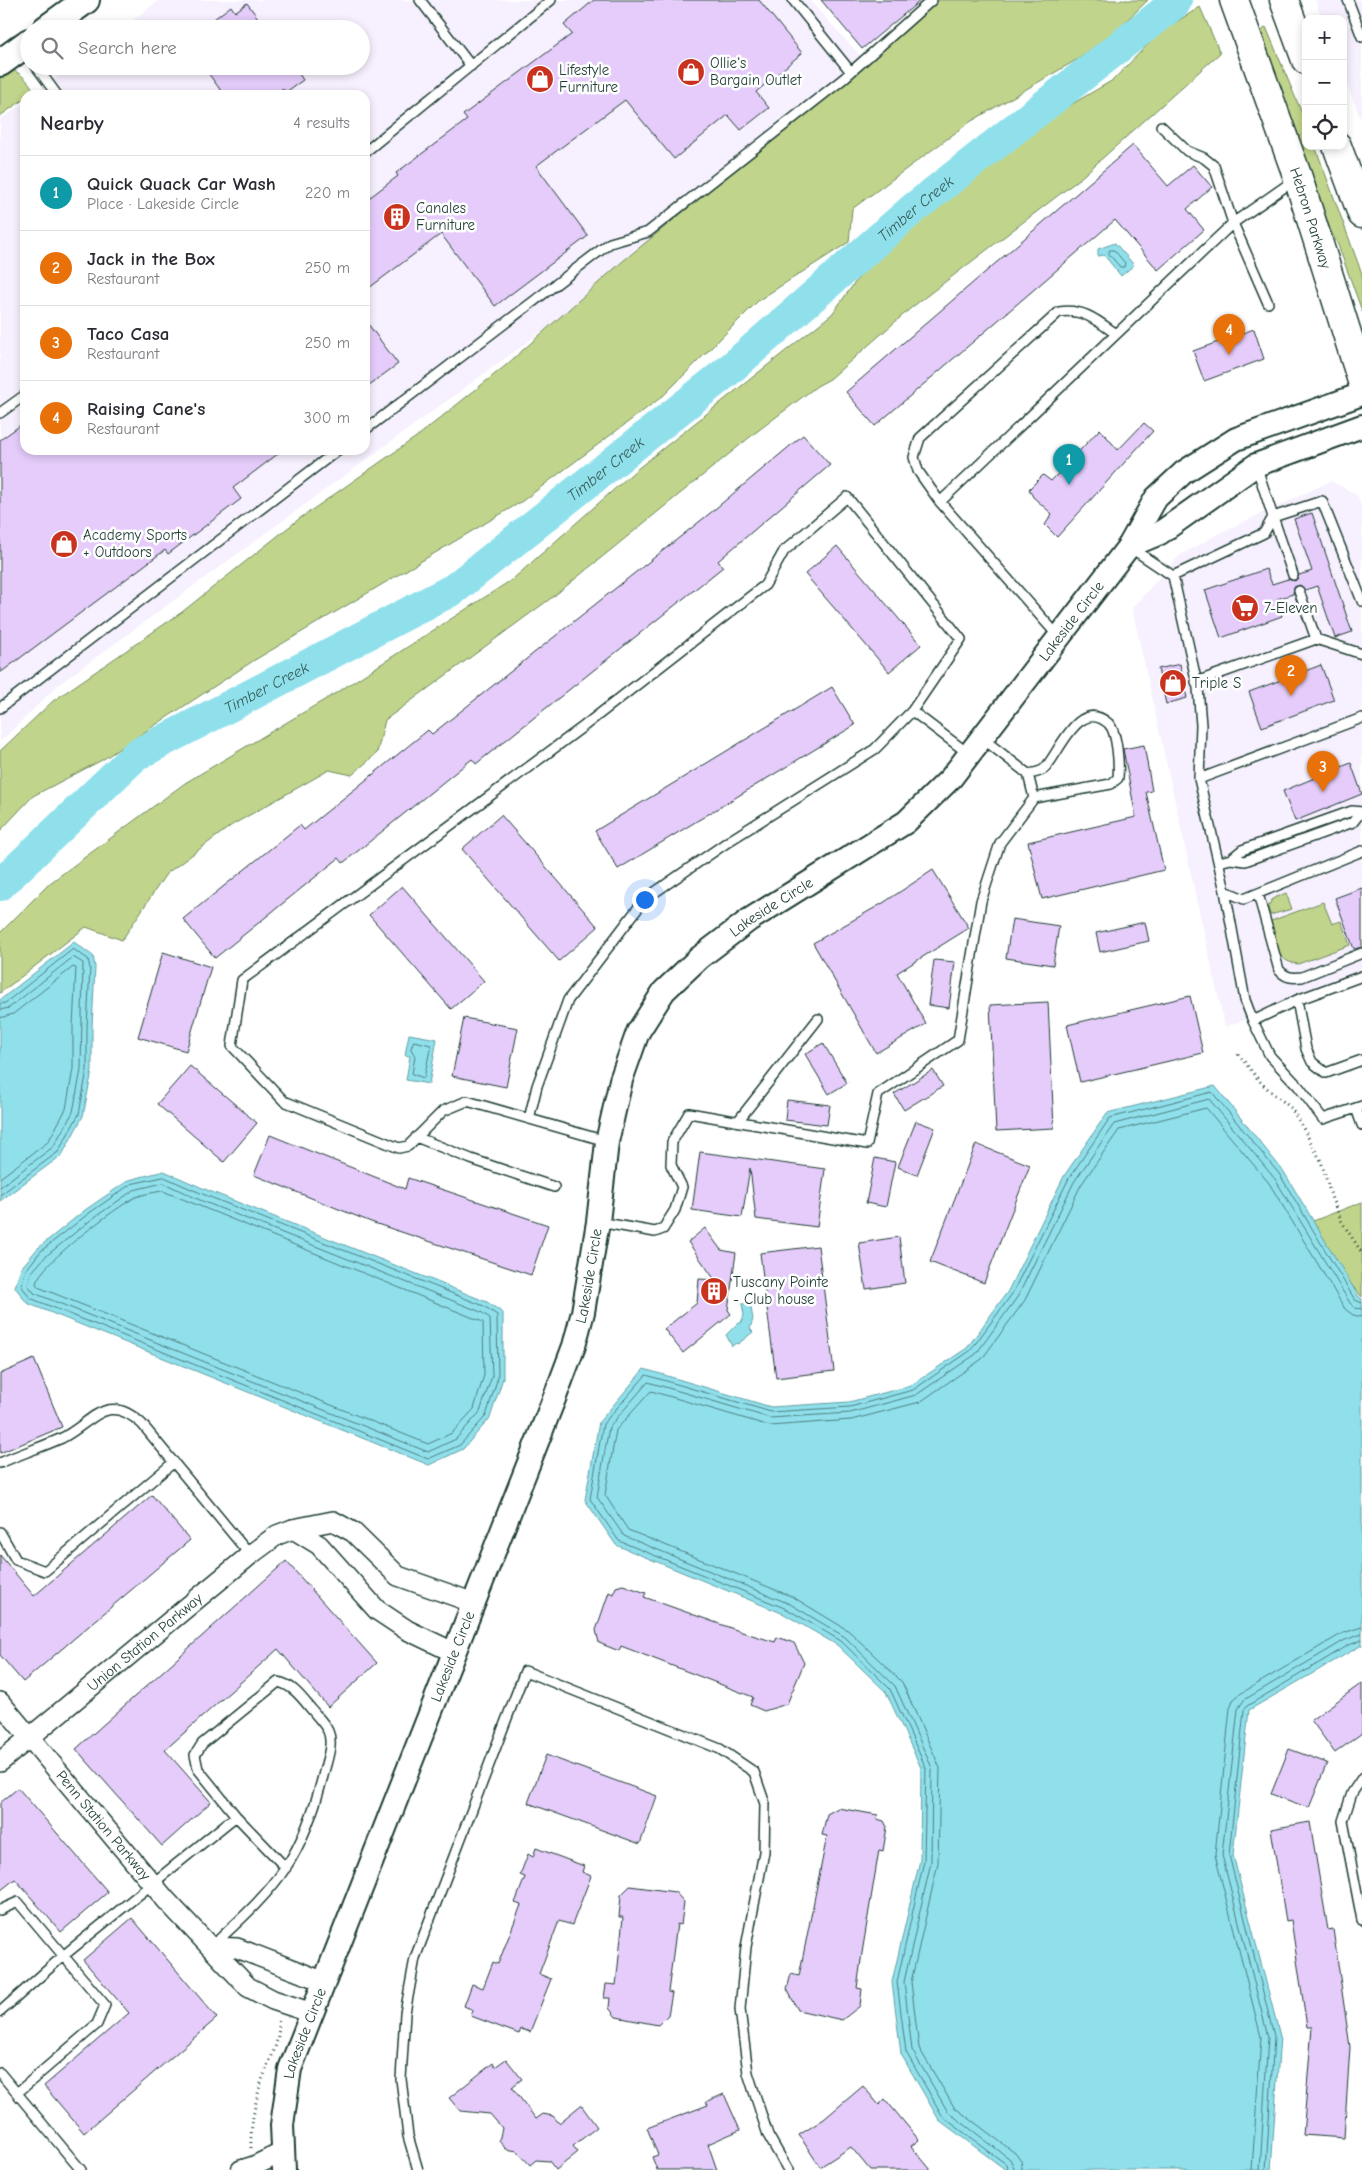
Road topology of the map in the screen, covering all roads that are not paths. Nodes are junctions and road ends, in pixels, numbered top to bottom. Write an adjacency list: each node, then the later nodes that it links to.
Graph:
1 (86, 0): 9 (main road)
2 (420, 0): 14 (lane)
3 (551, 0): 14 (lane)
4 (792, 0): 15 (lane)
5 (932, 0): 15 (lane)
6 (1234, 0): 21 (main road, Hebron Parkway)
7 (1348, 0): 10 (lane)
8 (1285, 2): 11 (main road)
9 (58, 20)
10 (1362, 37)
11 (1302, 49)
12 (20, 56): 13 (main road)
13 (0, 63)
14 (471, 66): 19 (lane)
15 (851, 72): 30 (lane)
16 (44, 75): 17 (lane)
17 (54, 90)
18 (1161, 126): 23 (lane)
19 (370, 148)
20 (1338, 150): 22 (main road)
21 (1298, 178): 23 (lane); 26 (main road, Hebron Parkway)
22 (1362, 213)
23 (1233, 223): 24 (lane); 25 (lane)
24 (1268, 303)
25 (1116, 334): 34 (lane); 34 (lane)
26 (1362, 381)
27 (1362, 394): 36 (street, Lakeside Circle)
28 (20, 398): 29 (lane)
29 (0, 412)
30 (370, 426)
31 (1362, 426): 33 (street, Lakeside Circle)
32 (331, 455): 45 (lane)
33 (1256, 465): 35 (lane); 36 (street, Lakeside Circle)
34 (940, 502): 41 (lane)
35 (1273, 517): 37 (lane); 38 (lane); 40 (lane)
36 (1129, 546): 38 (lane); 41 (street, Lakeside Circle)
37 (1293, 575)
38 (1173, 576): 44 (lane)
39 (1299, 591): 42 (lane)
40 (1362, 601)
41 (1059, 637): 48 (street, Lakeside Circle)
42 (1316, 639): 43 (lane); 44 (lane)
43 (1362, 654)
44 (1196, 682): 50 (lane)
45 (0, 708)
46 (912, 711): 48 (lane); 64 (lane); 67 (lane)
47 (1362, 718): 50 (lane)
48 (975, 746): 49 (lane); 68 (street, Lakeside Circle)
49 (1028, 774): 51 (lane); 51 (lane)
50 (1200, 779): 54 (lane)
51 (1034, 798): 65 (lane)
52 (1361, 812): 54 (lane)
53 (1362, 851): 56 (lane)
54 (1219, 862): 55 (lane)
55 (1225, 891): 56 (lane); 61 (lane)
56 (1258, 894): 57 (lane)
57 (1362, 953)
58 (1362, 976): 59 (lane)
59 (1297, 1000): 61 (lane); 62 (lane)
60 (818, 1018): 65 (lane)
61 (1254, 1021): 63 (lane)
62 (1362, 1060)
63 (1359, 1107): 66 (lane)
64 (529, 1118): 67 (lane); 68 (lane)
65 (738, 1121): 70 (lane)
66 (1362, 1125)
67 (416, 1137): 69 (lane)
68 (607, 1142): 70 (street, Lakeside Circle)
69 (554, 1187)
70 (598, 1222): 76 (street, Lakeside Circle)
71 (174, 1462): 72 (lane); 74 (lane); 75 (lane)
72 (0, 1463)
73 (293, 1529): 75 (street, Union Station Parkway); 76 (street, Union Station Parkway); 77 (street)
74 (0, 1532)
75 (250, 1555): 79 (street, Union Station Parkway)
76 (474, 1603): 77 (street, Lakeside Circle)
77 (455, 1653): 89 (street, Lakeside Circle)
78 (0, 1702): 79 (street, Penn Station Parkway)
79 (30, 1736): 80 (street, Union Station Parkway); 84 (street, Penn Station Parkway)
80 (0, 1762)
81 (1362, 1778): 86 (lane)
82 (236, 1816): 83 (lane); 83 (lane); 84 (lane)
83 (286, 1868): 87 (lane)
84 (154, 1884): 87 (street, Penn Station Parkway); 88 (lane)
85 (0, 1910): 88 (lane)
86 (1362, 1920)
87 (212, 1947): 89 (street); 91 (street, Penn Station Parkway)
88 (63, 1956): 90 (lane); 93 (lane)
89 (325, 1982): 91 (street, Lakeside Circle)
90 (0, 2012)
91 (312, 2013): 94 (street, Lakeside Circle)
92 (0, 2073): 93 (lane)
93 (16, 2093): 96 (lane)
94 (283, 2161): 95 (street)
95 (248, 2168)
96 (81, 2170)
97 (418, 2170): 98 (lane)
98 (788, 2170)

